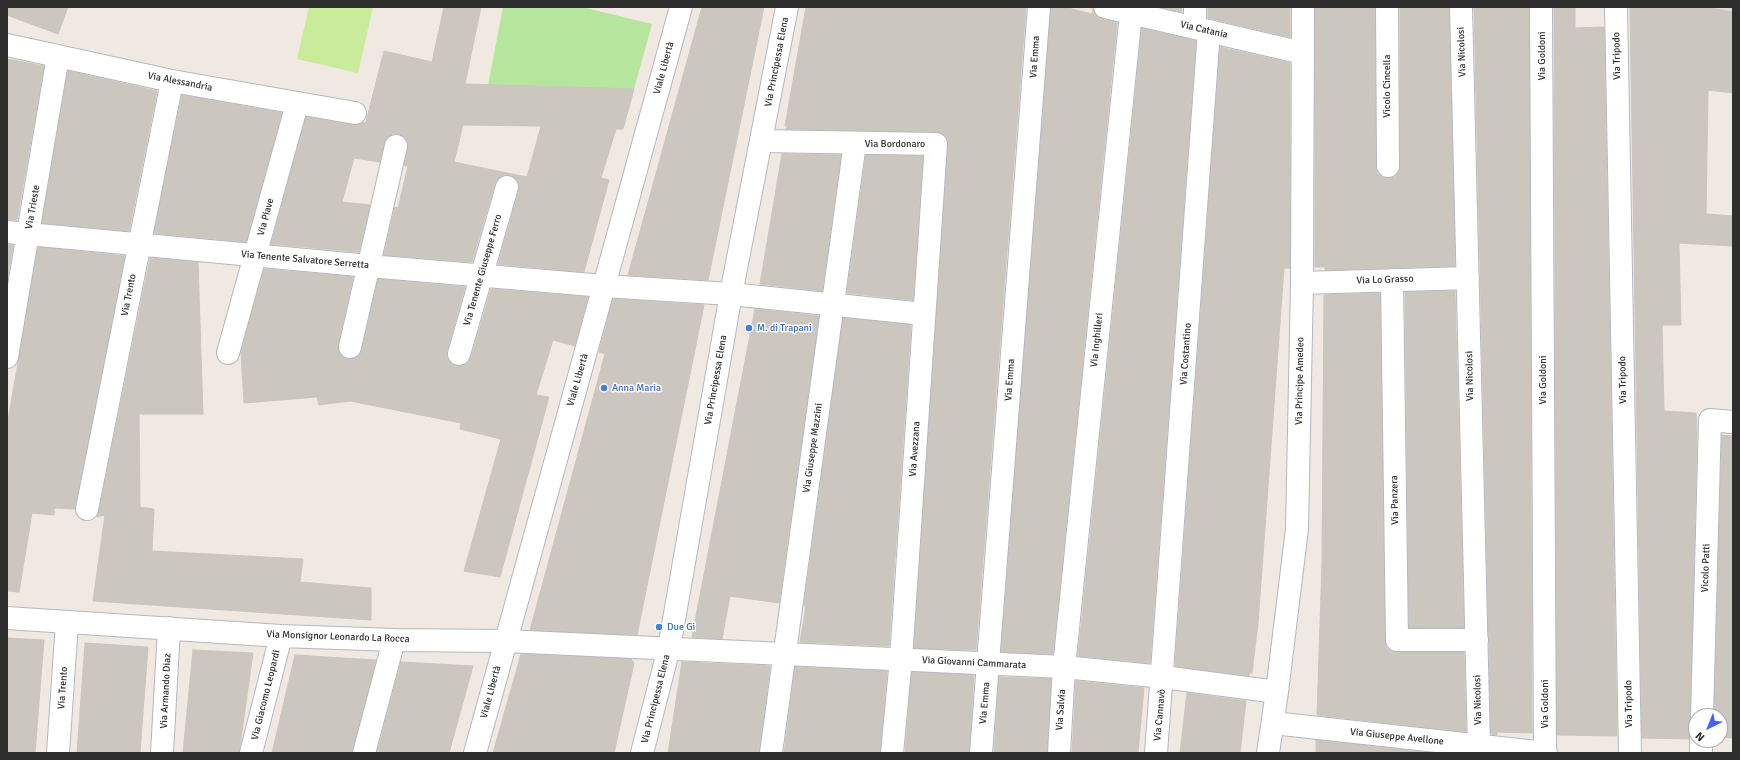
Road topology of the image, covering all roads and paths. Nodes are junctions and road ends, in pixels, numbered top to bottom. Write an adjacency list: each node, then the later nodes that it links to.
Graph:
1 (681, 7): 31 (street, Viale Libertà)
2 (787, 7): 17 (street, Via Principessa Elena)
3 (1039, 7): 51 (street, Via Emma)
4 (1303, 7): 12 (street, Via Principe Amedeo)
5 (1387, 7): 21 (street, Vicolo Cincella)
6 (1460, 7): 28 (street, Via Nicolosi)
7 (1541, 7): 72 (street, Via Goldoni)
8 (1616, 7): 73 (street, Via Tripodo)
9 (1119, 9): 10 (street, Via Catania); 52 (street, Via Inghilleri)
10 (1200, 22): 12 (street, Via Catania); 53 (street, Via Costantino)
11 (7, 45): 13 (street, Via Alessandria)
12 (1303, 53): 30 (street, Via Principe Amedeo)
13 (58, 56): 14 (street, Via Alessandria); 23 (street, Via Trieste)
14 (172, 81): 15 (street, Via Alessandria); 24 (street, Via Trento)
15 (297, 104): 16 (street, Via Alessandria); 25 (street, Via Piave)
16 (355, 113)
17 (761, 141): 18 (street, Via Bordonaro); 32 (street, Via Principessa Elena)
18 (855, 143): 19 (street, Via Bordonaro); 33 (street, Via Giuseppe Mazzini)
19 (936, 144): 34 (street, Via Avezzana)
20 (396, 146): 26 (street)
21 (1388, 166)
22 (508, 187): 27 (street, Via Tenente Giuseppe Ferro)
23 (18, 233): 24 (street, Via Tenente Salvatore Serretta); 38 (street, Via Trieste)
24 (139, 244): 25 (street, Via Tenente Salvatore Serretta); 40 (street, Via Trento)
25 (256, 256): 26 (street, Via Tenente Salvatore Serretta); 36 (street, Via Piave)
26 (369, 266): 27 (street, Via Tenente Salvatore Serretta); 35 (street)
27 (482, 276): 31 (street, Via Tenente Salvatore Serretta); 37 (street, Via Tenente Giuseppe Ferro)
28 (1468, 278): 29 (street, Via Lo Grasso); 46 (street, Via Nicolosi)
29 (1392, 280): 30 (street, Via Lo Grasso); 46 (street, Via Panzera)
30 (1302, 283): 54 (street, Via Principe Amedeo)
31 (604, 286): 32 (street, Via Tenente Salvatore Serretta); 47 (street, Viale Libertà)
32 (730, 294): 33 (street, Via Tenente Salvatore Serretta); 48 (street, Via Principessa Elena)
33 (833, 305): 34 (street, Via Tenente Salvatore Serretta); 49 (street, Via Giuseppe Mazzini)
34 (924, 314): 50 (street, Via Avezzana)
35 (350, 347)
36 (228, 354)
37 (459, 354)
38 (7, 357)
39 (1733, 422): 55 (street, Vicolo Patti)
40 (87, 509)
41 (7, 618): 42 (street, Via Monsignor Leonardo La Rocca)
42 (67, 622): 43 (street, Via Monsignor Leonardo La Rocca); 60 (street, Via Trento)
43 (169, 628): 44 (street, Via Monsignor Leonardo La Rocca); 61 (street, Via Armando Diaz)
44 (281, 636): 45 (street, Via Monsignor Leonardo La Rocca); 62 (street, Via Giacomo Leopardi)
45 (394, 640): 47 (street, Via Monsignor Leonardo La Rocca); 63 (street)
46 (1477, 640): 58 (street, Via Nicolosi)
47 (505, 641): 48 (street, Via Monsignor Leonardo La Rocca); 64 (street, Viale Libertà)
48 (669, 648): 49 (street, Via Giovanni Cammarata); 65 (street, Via Principessa Elena)
49 (785, 654): 50 (street, Via Giovanni Cammarata); 66 (street, Via Giuseppe Mazzini)
50 (901, 659): 51 (street, Via Giovanni Cammarata); 67 (street, Via Avezzana)
51 (989, 663): 52 (street, Via Giovanni Cammarata); 68 (street, Via Emma)
52 (1064, 667): 53 (street, Via Giovanni Cammarata); 69 (street, Via Salvia)
53 (1163, 677): 54 (street, Via Giovanni Cammarata); 70 (street, Via Cannavò)
54 (1277, 692): 56 (street, Via Principe Amedeo)
55 (1702, 708)
56 (1273, 723): 57 (street, Via Giuseppe Avellone); 71 (street, Via Principe Amedeo)
57 (1405, 746): 58 (street, Via Giuseppe Avellone)
58 (1479, 746): 59 (street, Via Giuseppe Avellone)
59 (1506, 751): 72 (street, Via Giuseppe Avellone)
60 (58, 753)
61 (162, 753)
62 (251, 753)
63 (364, 753)
64 (475, 753)
65 (642, 753)
66 (771, 753)
67 (892, 753)
68 (981, 753)
69 (1059, 753)
70 (1156, 753)
71 (1268, 753)
72 (1546, 753)
73 (1630, 753)

